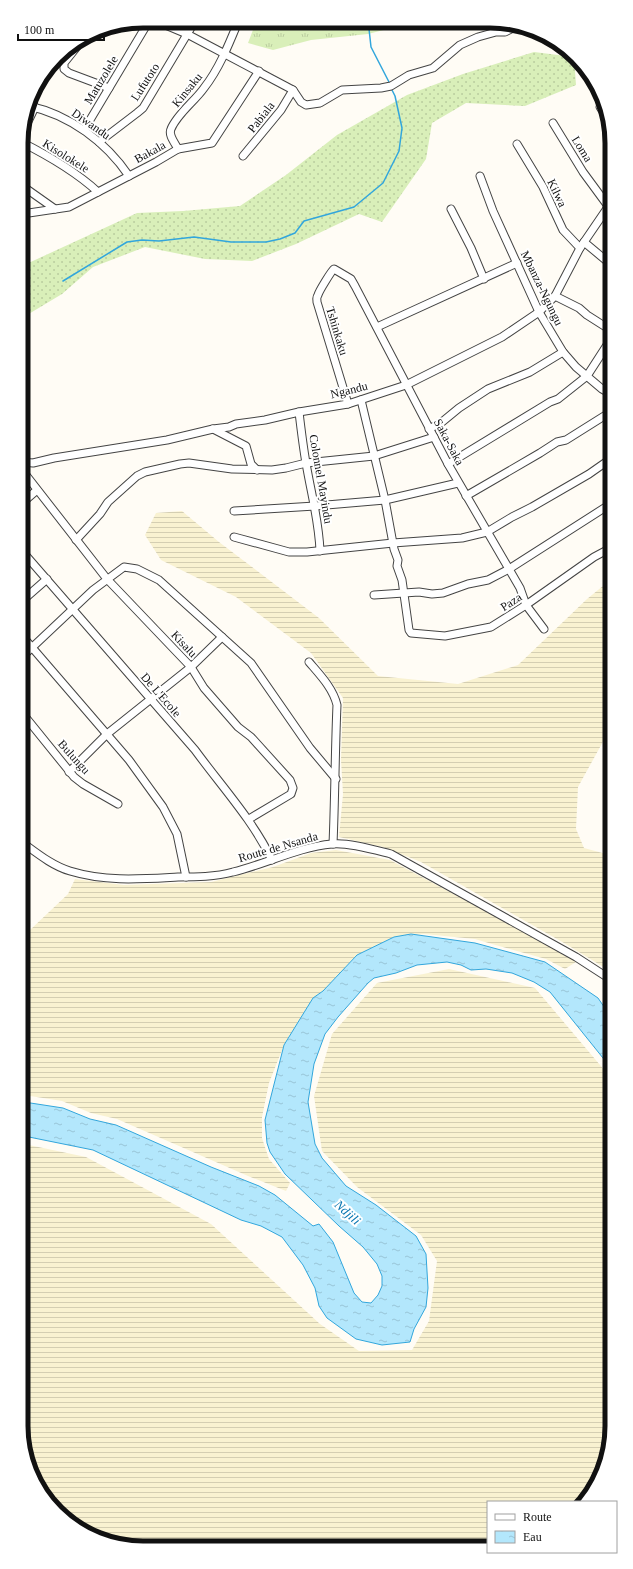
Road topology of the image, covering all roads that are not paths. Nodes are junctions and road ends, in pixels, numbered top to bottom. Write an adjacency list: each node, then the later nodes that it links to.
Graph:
1 (145, 28): 10 (street, Matuzolele)
2 (173, 28): 6 (street)
3 (191, 28): 6 (street, Lufutoto)
4 (235, 28): 8 (street, Kinsaku)
5 (510, 30): 11 (street)
6 (187, 34): 8 (street); 15 (street, Lufutoto)
7 (72, 52): 10 (street)
8 (223, 54): 9 (street); 18 (street, Kinsaku)
9 (259, 71): 11 (street); 18 (street, Bakala)
10 (109, 88): 14 (street, Matuzolele)
11 (293, 90): 19 (street, Pabiala)
12 (34, 107): 14 (street, Diwandu)
13 (553, 123): 24 (street, Loma)
14 (84, 130): 15 (street, Diwandu)
15 (99, 142): 20 (street, Diwandu)
16 (517, 144): 29 (street, Kilwa)
17 (28, 146): 23 (street, Kisolokele)
18 (178, 149): 20 (street, Bakala)
19 (243, 156)
20 (129, 176): 23 (street, Bakala)
21 (480, 176): 31 (street, Mbanza-Ngungu)
22 (28, 190): 25 (street)
23 (98, 192): 25 (street, Bakala)
24 (605, 202)
25 (55, 209): 28 (street, Bakala)
26 (450, 209): 33 (street)
27 (605, 210): 29 (street, Ngandu)
28 (28, 213)
29 (582, 245): 30 (street, Kilwa); 34 (street, Ngandu)
30 (605, 260)
31 (517, 263): 33 (street); 35 (street, Mbanza-Ngungu)
32 (334, 269): 37 (street, Saka-Saka); 44 (street, Tshinkaku)
33 (484, 279): 37 (street)
34 (555, 296): 35 (street, Ngandu); 36 (street)
35 (539, 312): 39 (street, Mbanza-Ngungu); 41 (street, Ngandu)
36 (605, 327)
37 (377, 328): 41 (street, Saka-Saka)
38 (605, 348): 40 (street)
39 (562, 352): 40 (street, Mbanza-Ngungu); 48 (street)
40 (587, 376): 42 (street, Mbanza-Ngungu); 54 (street)
41 (406, 384): 43 (street, Ngandu); 48 (street, Saka-Saka)
42 (605, 391)
43 (361, 400): 44 (street, Ngandu); 50 (street)
44 (348, 404): 45 (street, Ngandu)
45 (299, 412): 47 (street, Ngandu); 52 (street, Colonnel Mayindu)
46 (605, 416): 59 (street)
47 (214, 429): 51 (street, Ngandu); 55 (street)
48 (429, 429): 49 (street, Saka-Saka)
49 (434, 437): 50 (street); 54 (street, Saka-Saka)
50 (374, 456): 52 (street); 61 (street)
51 (28, 463)
52 (306, 463): 55 (street); 62 (street, Colonnel Mayindu)
53 (605, 463): 65 (street)
54 (448, 464): 57 (street, Saka-Saka)
55 (257, 470): 67 (street)
56 (28, 478): 58 (street, Kisalu)
57 (458, 482): 59 (street, Saka-Saka); 61 (street)
58 (37, 490): 60 (street); 67 (street, Kisalu)
59 (466, 496): 65 (street, Saka-Saka)
60 (28, 498)
61 (384, 500): 62 (street); 68 (street)
62 (315, 506): 64 (street); 69 (street, Colonnel Mayindu)
63 (605, 508): 72 (street)
64 (234, 511)
65 (487, 532): 68 (street); 72 (street, Saka-Saka)
66 (234, 537): 69 (street)
67 (76, 540): 74 (street, Kisalu)
68 (393, 543): 69 (street); 75 (street)
69 (320, 551)
70 (605, 551): 78 (street, Paza)
71 (28, 558): 73 (street, De L'Ecole)
72 (510, 569): 75 (street); 78 (street, Saka-Saka)
73 (47, 579): 77 (street); 79 (street, De L'Ecole)
74 (107, 579): 79 (street); 81 (street); 86 (street, Kisalu)
75 (404, 594): 76 (street); 78 (street, Paza)
76 (374, 595)
77 (28, 596)
78 (526, 605): 80 (street, Saka-Saka)
79 (73, 609): 83 (street); 87 (street, De L'Ecole)
80 (544, 629)
81 (222, 637): 86 (street); 91 (street)
82 (28, 643): 83 (street)
83 (32, 648): 84 (street); 89 (street)
84 (28, 652)
85 (309, 662): 91 (street)
86 (191, 667): 87 (street); 93 (street, Kisalu)
87 (150, 698): 89 (street); 93 (street, De L'Ecole)
88 (28, 720): 90 (street, Bulungu)
89 (107, 734): 90 (street); 97 (street)
90 (69, 772): 92 (street, Bulungu)
91 (336, 779): 94 (street)
92 (118, 804)
93 (248, 819): 96 (street, De L'Ecole)
94 (333, 844): 96 (street, Route de Nsanda); 98 (street, Route de Nsanda)
95 (28, 847): 97 (street, Route de Nsanda)
96 (272, 860): 97 (street, Route de Nsanda)
97 (186, 877)
98 (605, 976)

